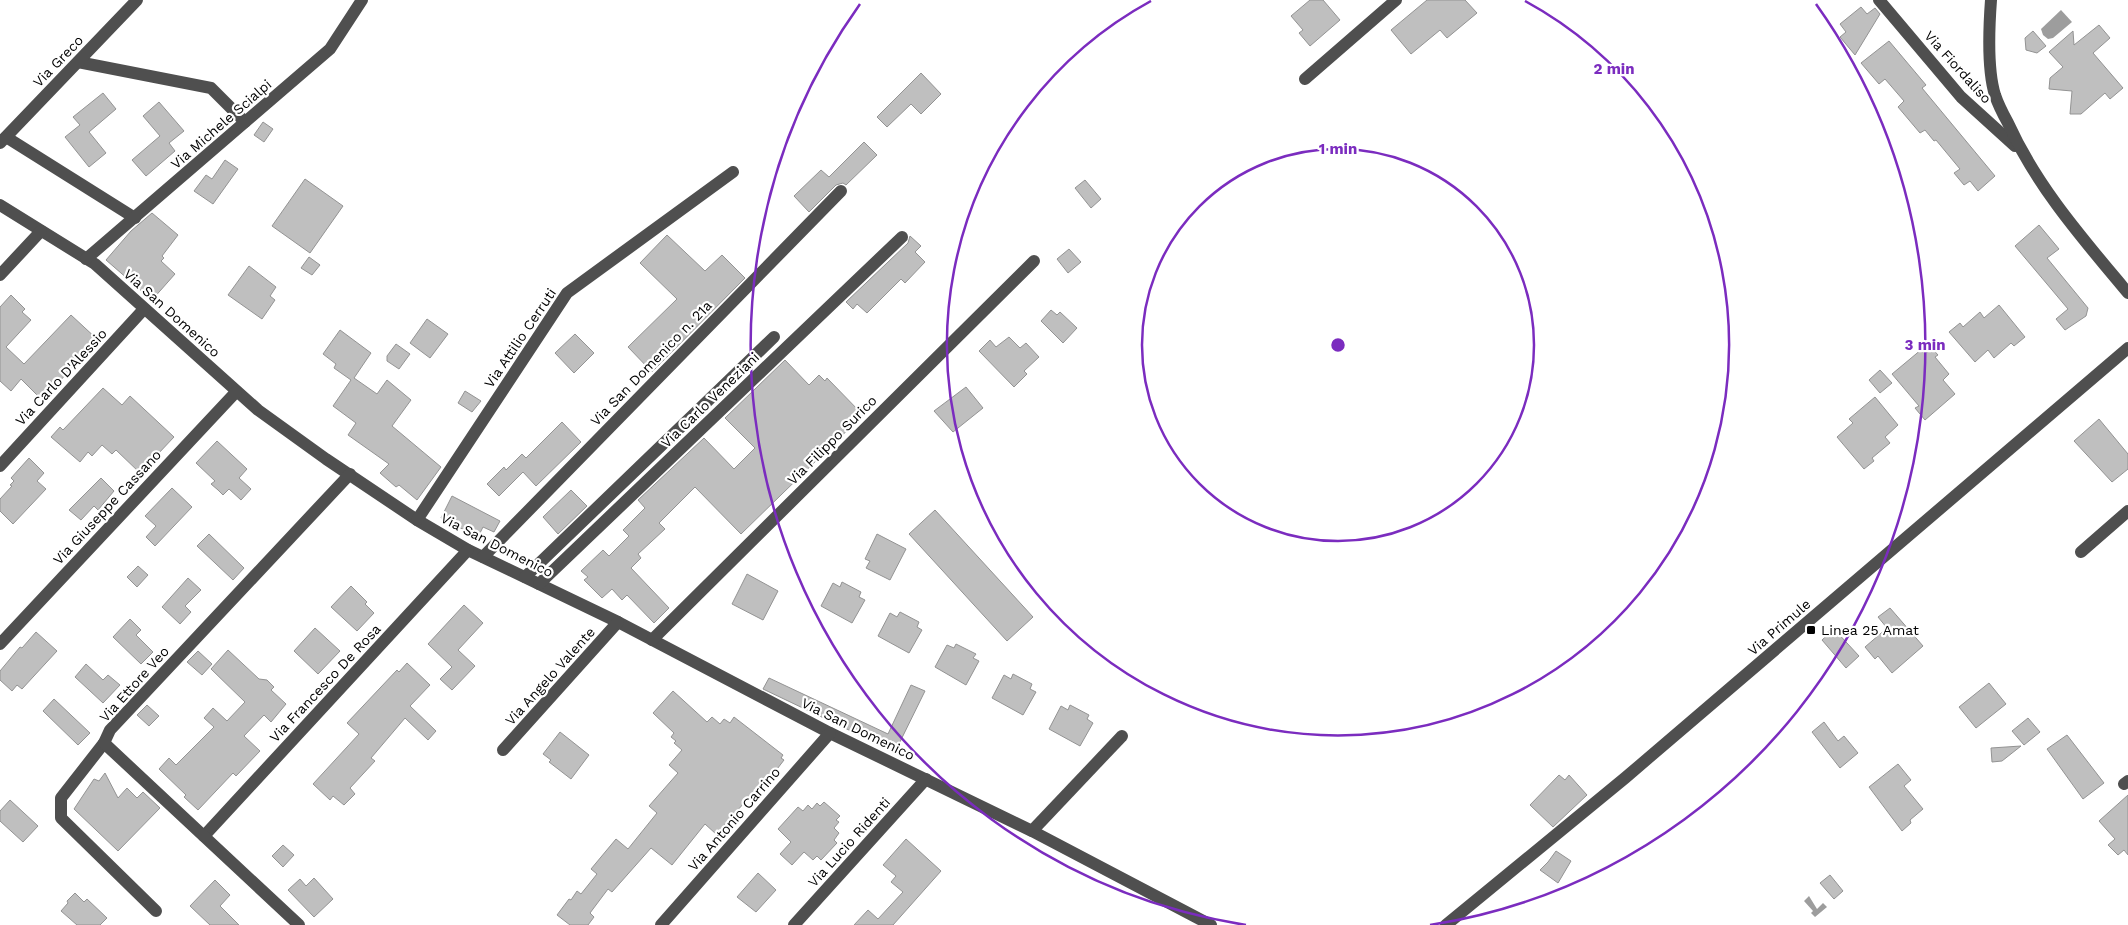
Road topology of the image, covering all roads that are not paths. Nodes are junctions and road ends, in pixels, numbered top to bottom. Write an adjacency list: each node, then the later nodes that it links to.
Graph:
1 (137, 0): 6 (street, Via Greco)
2 (362, 0): 8 (street, Via Michele Scialpi)
3 (1396, 0): 7 (street)
4 (1879, 0): 10 (street, Via Fiordaliso)
5 (1991, 0): 10 (street)
6 (78, 62): 8 (street); 9 (street, Via Greco)
7 (1305, 79)
8 (245, 122): 14 (street, Via Michele Scialpi)
9 (3, 140): 14 (street)
10 (2020, 149): 20 (street)
11 (733, 172): 28 (street, Via Attilio Cerruti)
12 (841, 190): 31 (street, Via San Domenico n. 21a)
13 (0, 205): 15 (street, Via San Domenico)
14 (135, 218): 17 (street, Via Michele Scialpi)
15 (41, 231): 17 (street, Via San Domenico); 19 (street)
16 (902, 237): 33 (street, Via Carlo Veneziani)
17 (86, 259): 21 (street, Via San Domenico)
18 (1034, 261): 35 (street, Via Filippo Surico)
19 (0, 274)
20 (2128, 293)
21 (144, 309): 24 (street, Via San Domenico); 25 (street, Via Carlo D'Alessio)
22 (774, 337): 32 (street)
23 (2128, 348): 49 (street, Via Primule)
24 (236, 392): 26 (street, Via San Domenico); 36 (street, Via Giuseppe Cassano)
25 (0, 466)
26 (350, 474): 28 (street, Via San Domenico); 39 (street, Via Ettore Veo)
27 (2128, 511): 30 (street)
28 (418, 520): 29 (street, Via San Domenico)
29 (468, 550): 31 (street, Via San Domenico); 43 (street, Via Francesco De Rosa)
30 (2081, 552)
31 (483, 557): 32 (street, Via San Domenico)
32 (525, 577): 33 (street, Via San Domenico)
33 (539, 584): 34 (street, Via San Domenico)
34 (618, 622): 35 (street, Via San Domenico); 40 (street, Via Angelo Valente)
35 (652, 640): 37 (street, Via San Domenico)
36 (0, 644)
37 (830, 733): 41 (street, Via San Domenico); 46 (street, Via Antonio Carrino)
38 (1122, 736): 42 (street)
39 (104, 743): 43 (street, Via Ettore Veo); 44 (street)
40 (503, 750)
41 (926, 779): 42 (street, Via San Domenico); 47 (street, Via Lucio Ridenti)
42 (1032, 831): 48 (street, Via San Domenico)
43 (204, 836): 45 (street, Via Ettore Veo)
44 (156, 911)
45 (299, 925)
46 (661, 925)
47 (794, 925)
48 (1211, 925)
49 (1446, 925)

